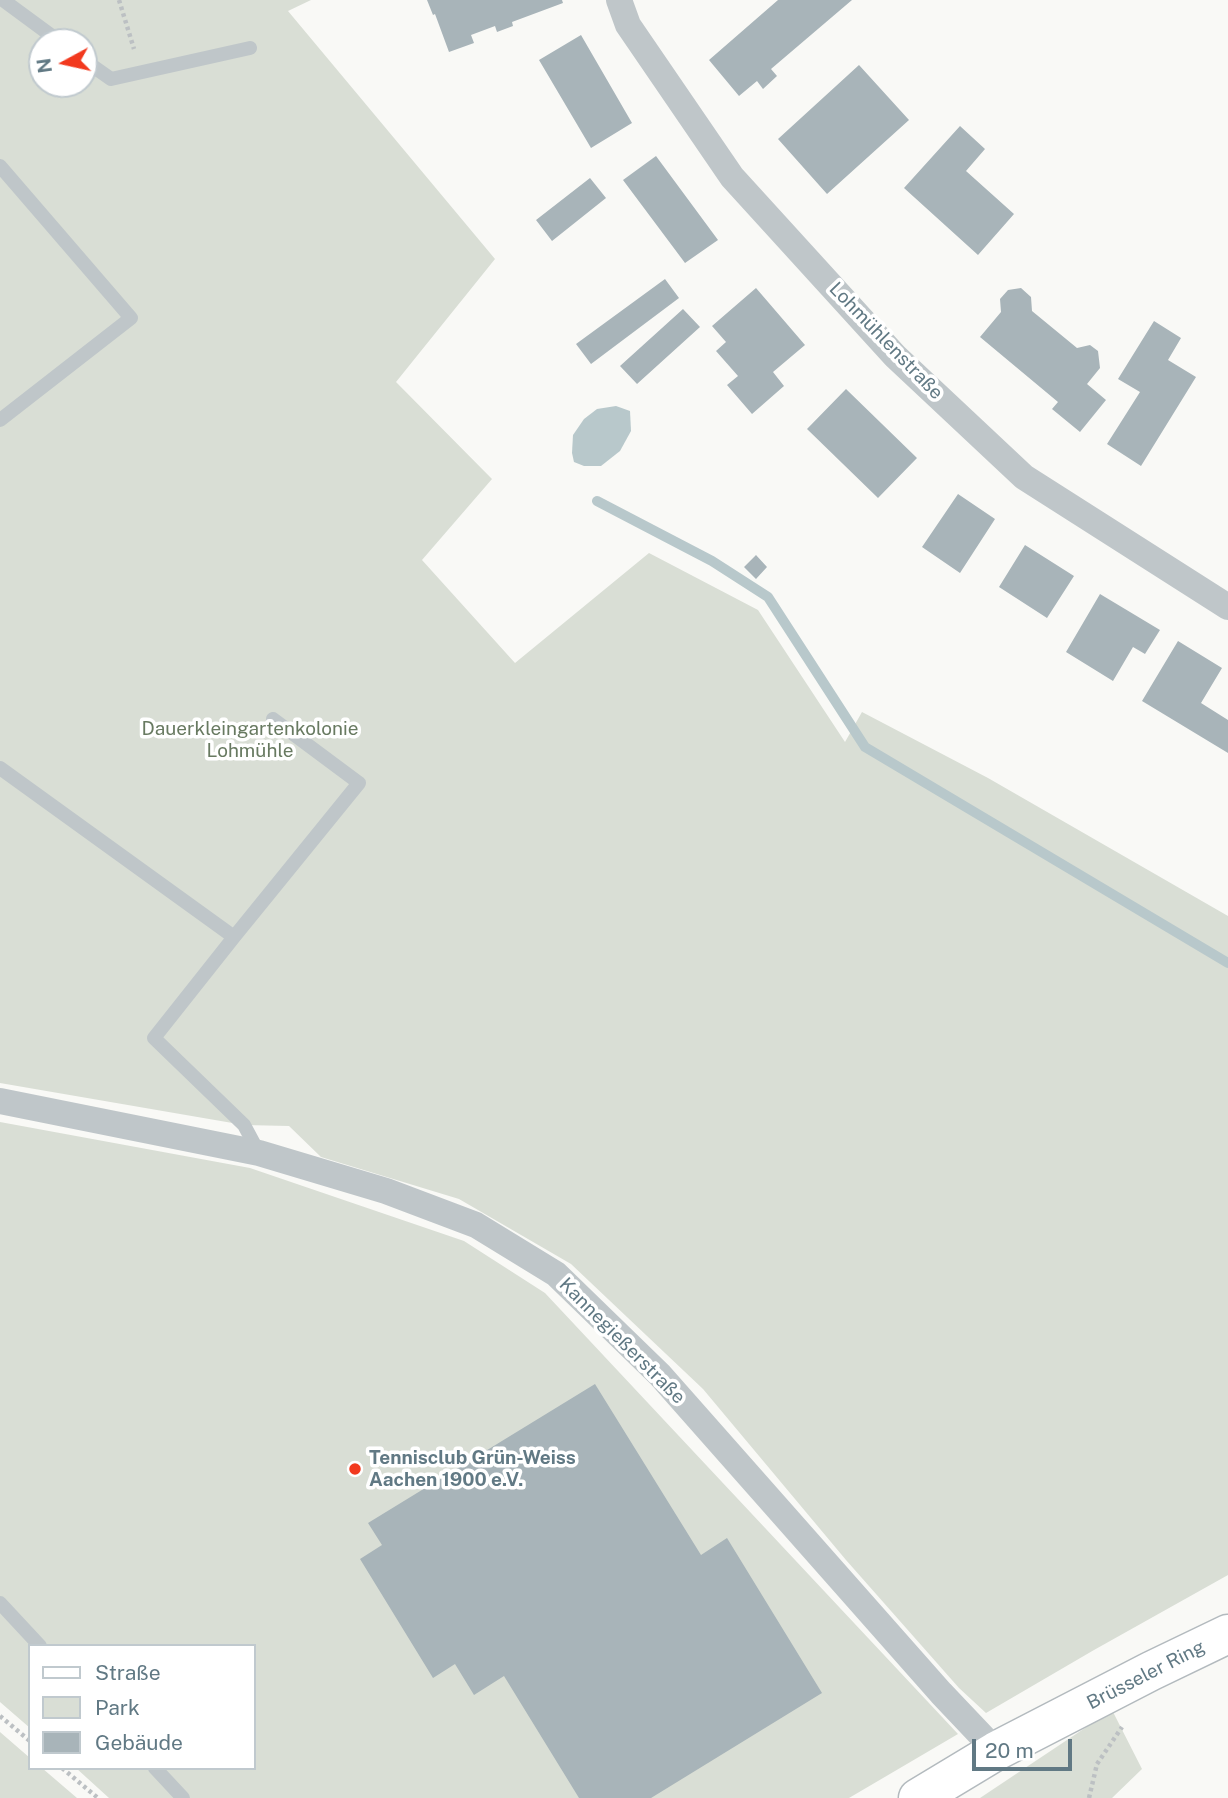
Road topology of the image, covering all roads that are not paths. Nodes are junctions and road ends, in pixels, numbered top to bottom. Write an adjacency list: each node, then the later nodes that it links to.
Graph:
1 (3, 0): 3 (lane)
2 (619, 0): 8 (street, Lohmühlenstraße)
3 (41, 28)
4 (250, 48): 5 (lane)
5 (98, 70)
6 (0, 166): 7 (lane)
7 (0, 420)
8 (1228, 607)
9 (273, 719): 11 (lane)
10 (0, 768): 11 (lane)
11 (233, 937): 13 (lane)
12 (0, 1101): 13 (street, Kannegießerstraße)
13 (259, 1153): 17 (street, Kannegießerstraße)
14 (0, 1603): 16 (lane)
15 (1228, 1634): 17 (main road, Brüsseler Ring)
16 (38, 1644)
17 (996, 1751): 20 (main road, Brüsseler Ring)
18 (157, 1770): 19 (lane)
19 (183, 1798)
20 (918, 1798)

